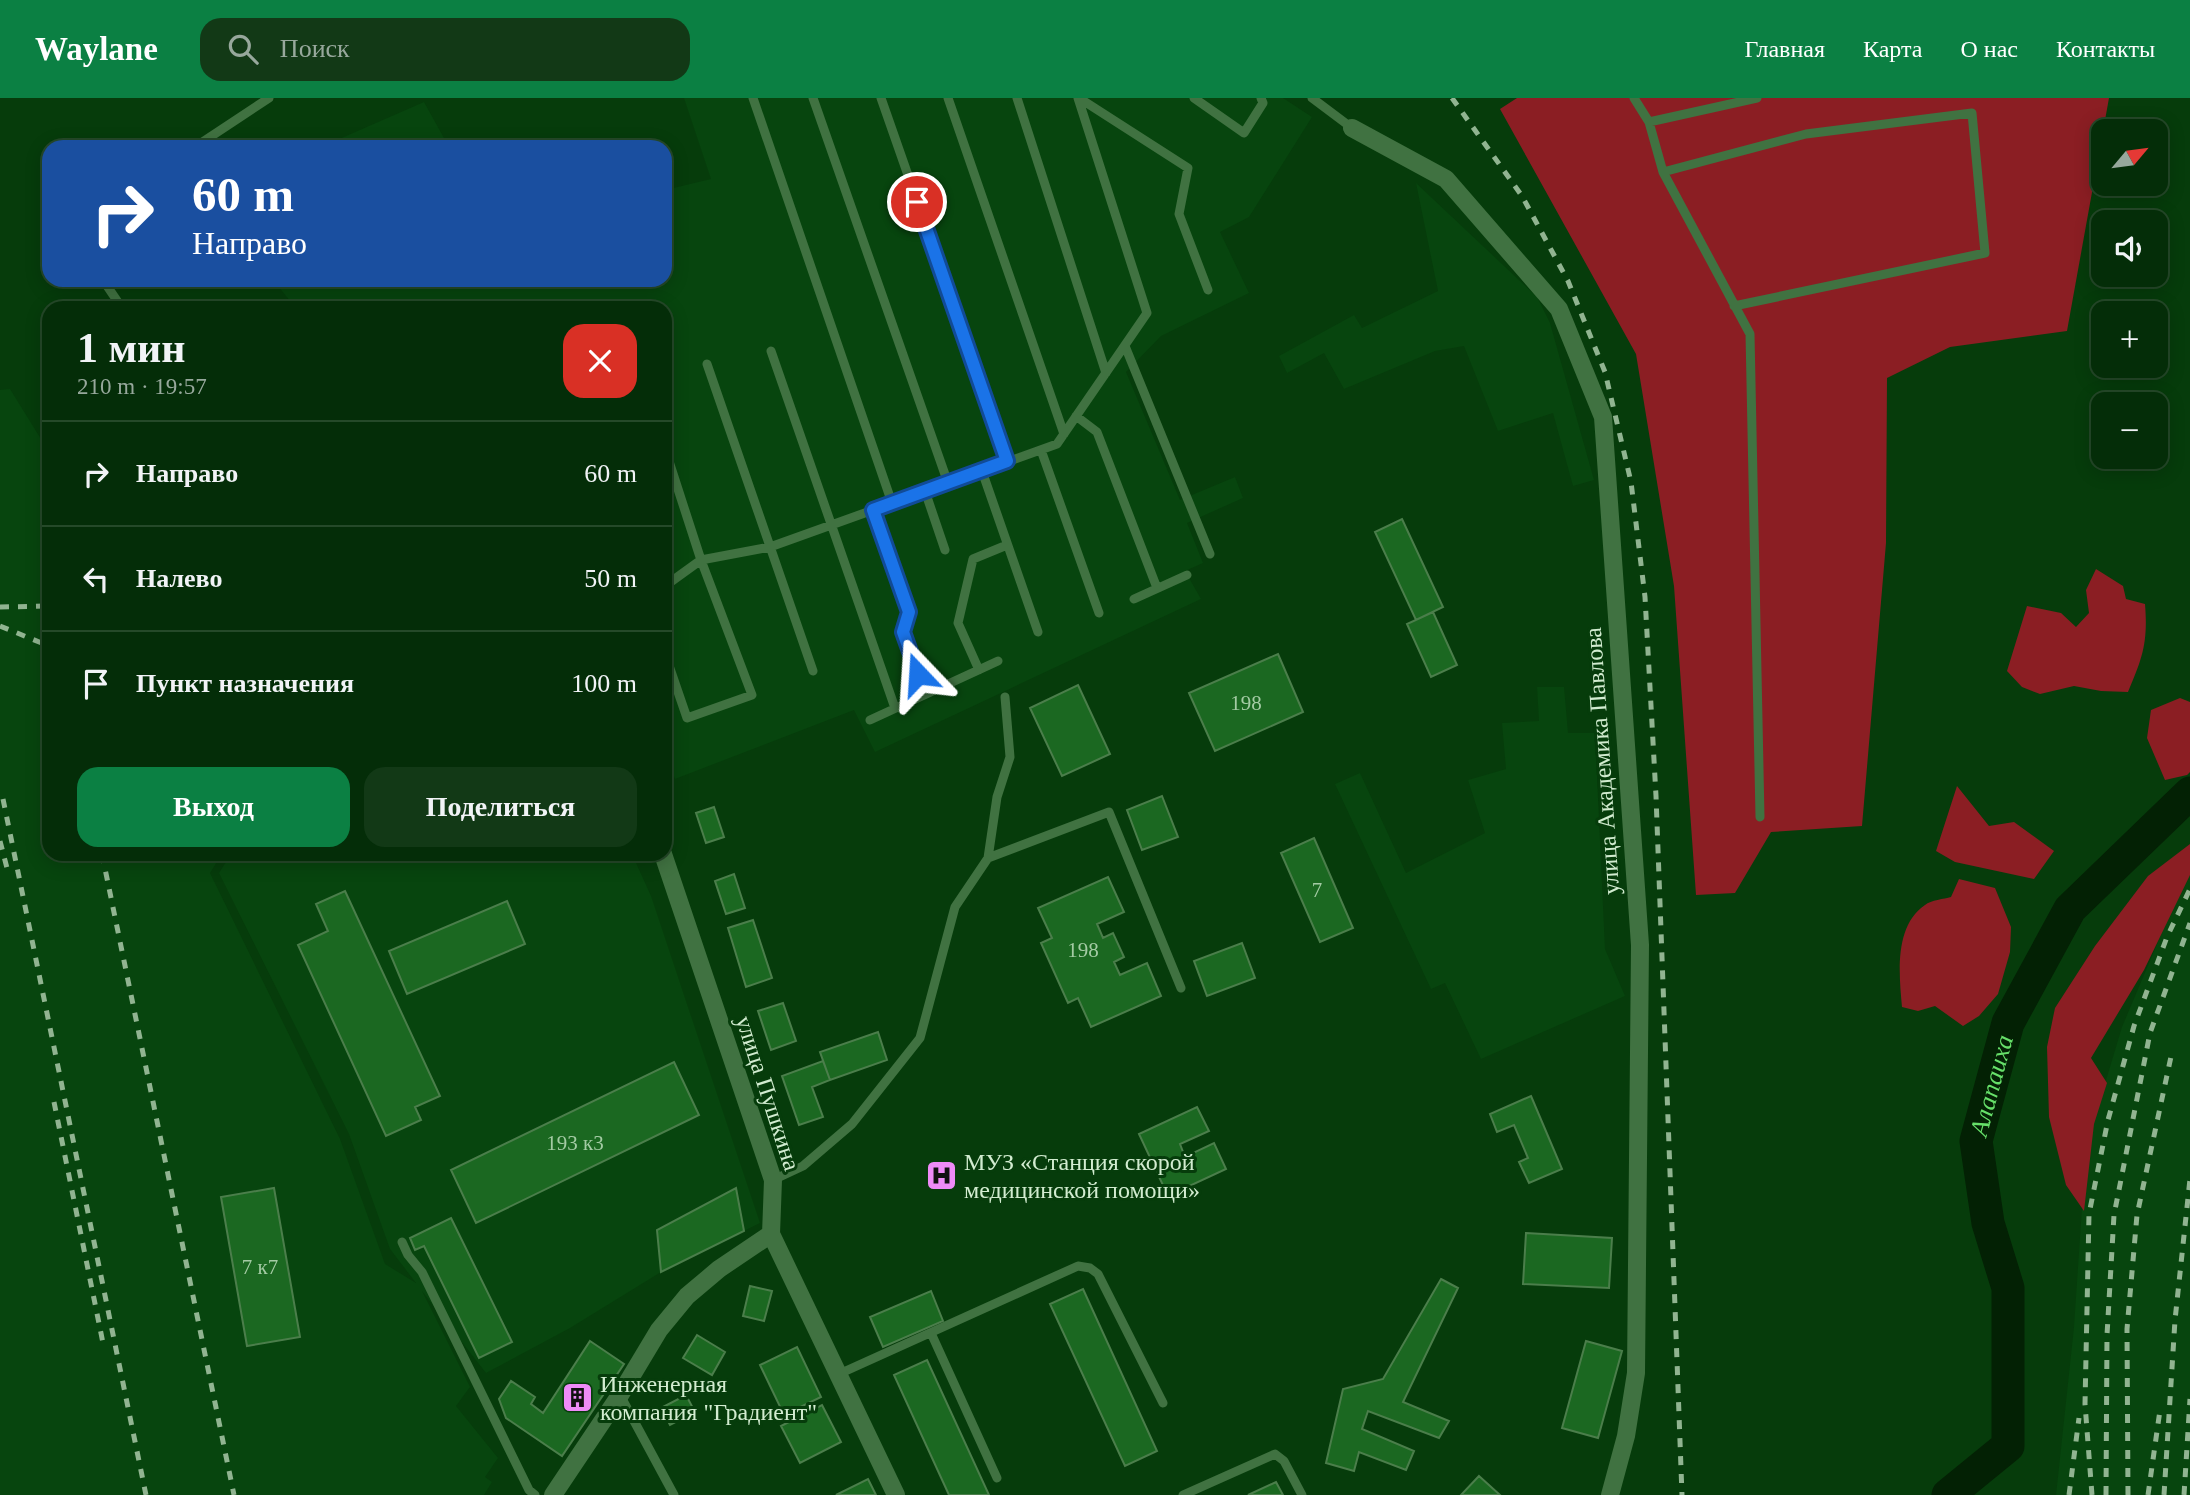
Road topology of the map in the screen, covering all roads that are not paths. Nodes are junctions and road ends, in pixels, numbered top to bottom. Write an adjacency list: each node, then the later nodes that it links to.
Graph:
1 (269, 98): 15 (lane)
2 (752, 98): 31 (lane)
3 (813, 98): 29 (lane)
4 (881, 98): 26 (lane)
5 (948, 98): 24 (lane)
6 (1017, 98): 22 (lane)
7 (1078, 98): 17 (lane); 19 (lane)
8 (1194, 98): 9 (lane)
9 (1261, 98)
10 (1312, 98): 14 (lane)
11 (1634, 98): 13 (lane)
12 (1757, 98): 13 (lane)
13 (1649, 122): 16 (lane)
14 (1352, 128): 71 (street, улица Академика Павлова)
15 (206, 140)
16 (1663, 172): 18 (lane); 18 (lane)
17 (1208, 290)
18 (1734, 306): 53 (lane)
19 (1125, 346): 22 (lane); 37 (lane)
20 (771, 351): 33 (lane)
21 (707, 364): 35 (lane)
22 (1106, 373): 23 (lane)
23 (1076, 416): 24 (lane); 41 (lane)
24 (1064, 434): 25 (lane)
25 (1041, 450): 26 (lane); 43 (lane)
26 (1007, 461): 28 (lane)
27 (672, 471): 38 (lane)
28 (982, 471): 29 (lane); 34 (lane)
29 (948, 483): 30 (lane)
30 (925, 491): 31 (lane); 36 (lane)
31 (892, 503): 32 (lane)
32 (873, 510): 33 (lane); 49 (lane)
33 (831, 525): 35 (lane); 51 (lane)
34 (1007, 545): 44 (lane); 46 (lane)
35 (770, 547): 38 (lane); 47 (lane)
36 (945, 550)
37 (1210, 554)
38 (701, 560): 40 (lane); 48 (lane)
39 (1187, 575): 41 (lane)
40 (672, 581)
41 (1157, 588): 42 (lane)
42 (1134, 598)
43 (1098, 612)
44 (1038, 632)
45 (998, 661): 46 (lane)
46 (979, 670): 49 (lane)
47 (813, 671)
48 (672, 674)
49 (925, 694): 51 (lane)
50 (1005, 697): 54 (lane)
51 (895, 708): 52 (lane)
52 (870, 720)
53 (1760, 817)
54 (988, 858): 56 (lane); 57 (lane)
55 (665, 861): 57 (street, улица Пушкина)
56 (1181, 988)
57 (773, 1180): 58 (street, улица Пушкина)
58 (771, 1234): 61 (street, улица Пушкина); 62 (street)
59 (402, 1242): 65 (lane)
60 (931, 1334): 61 (lane); 63 (lane); 64 (lane)
61 (839, 1374): 68 (street, улица Пушкина)
62 (620, 1395): 66 (street); 67 (lane)
63 (1163, 1403)
64 (997, 1478)
65 (535, 1495)
66 (553, 1495)
67 (674, 1495)
68 (895, 1495)
69 (1183, 1495): 70 (lane)
70 (1302, 1495)
71 (1610, 1495)

